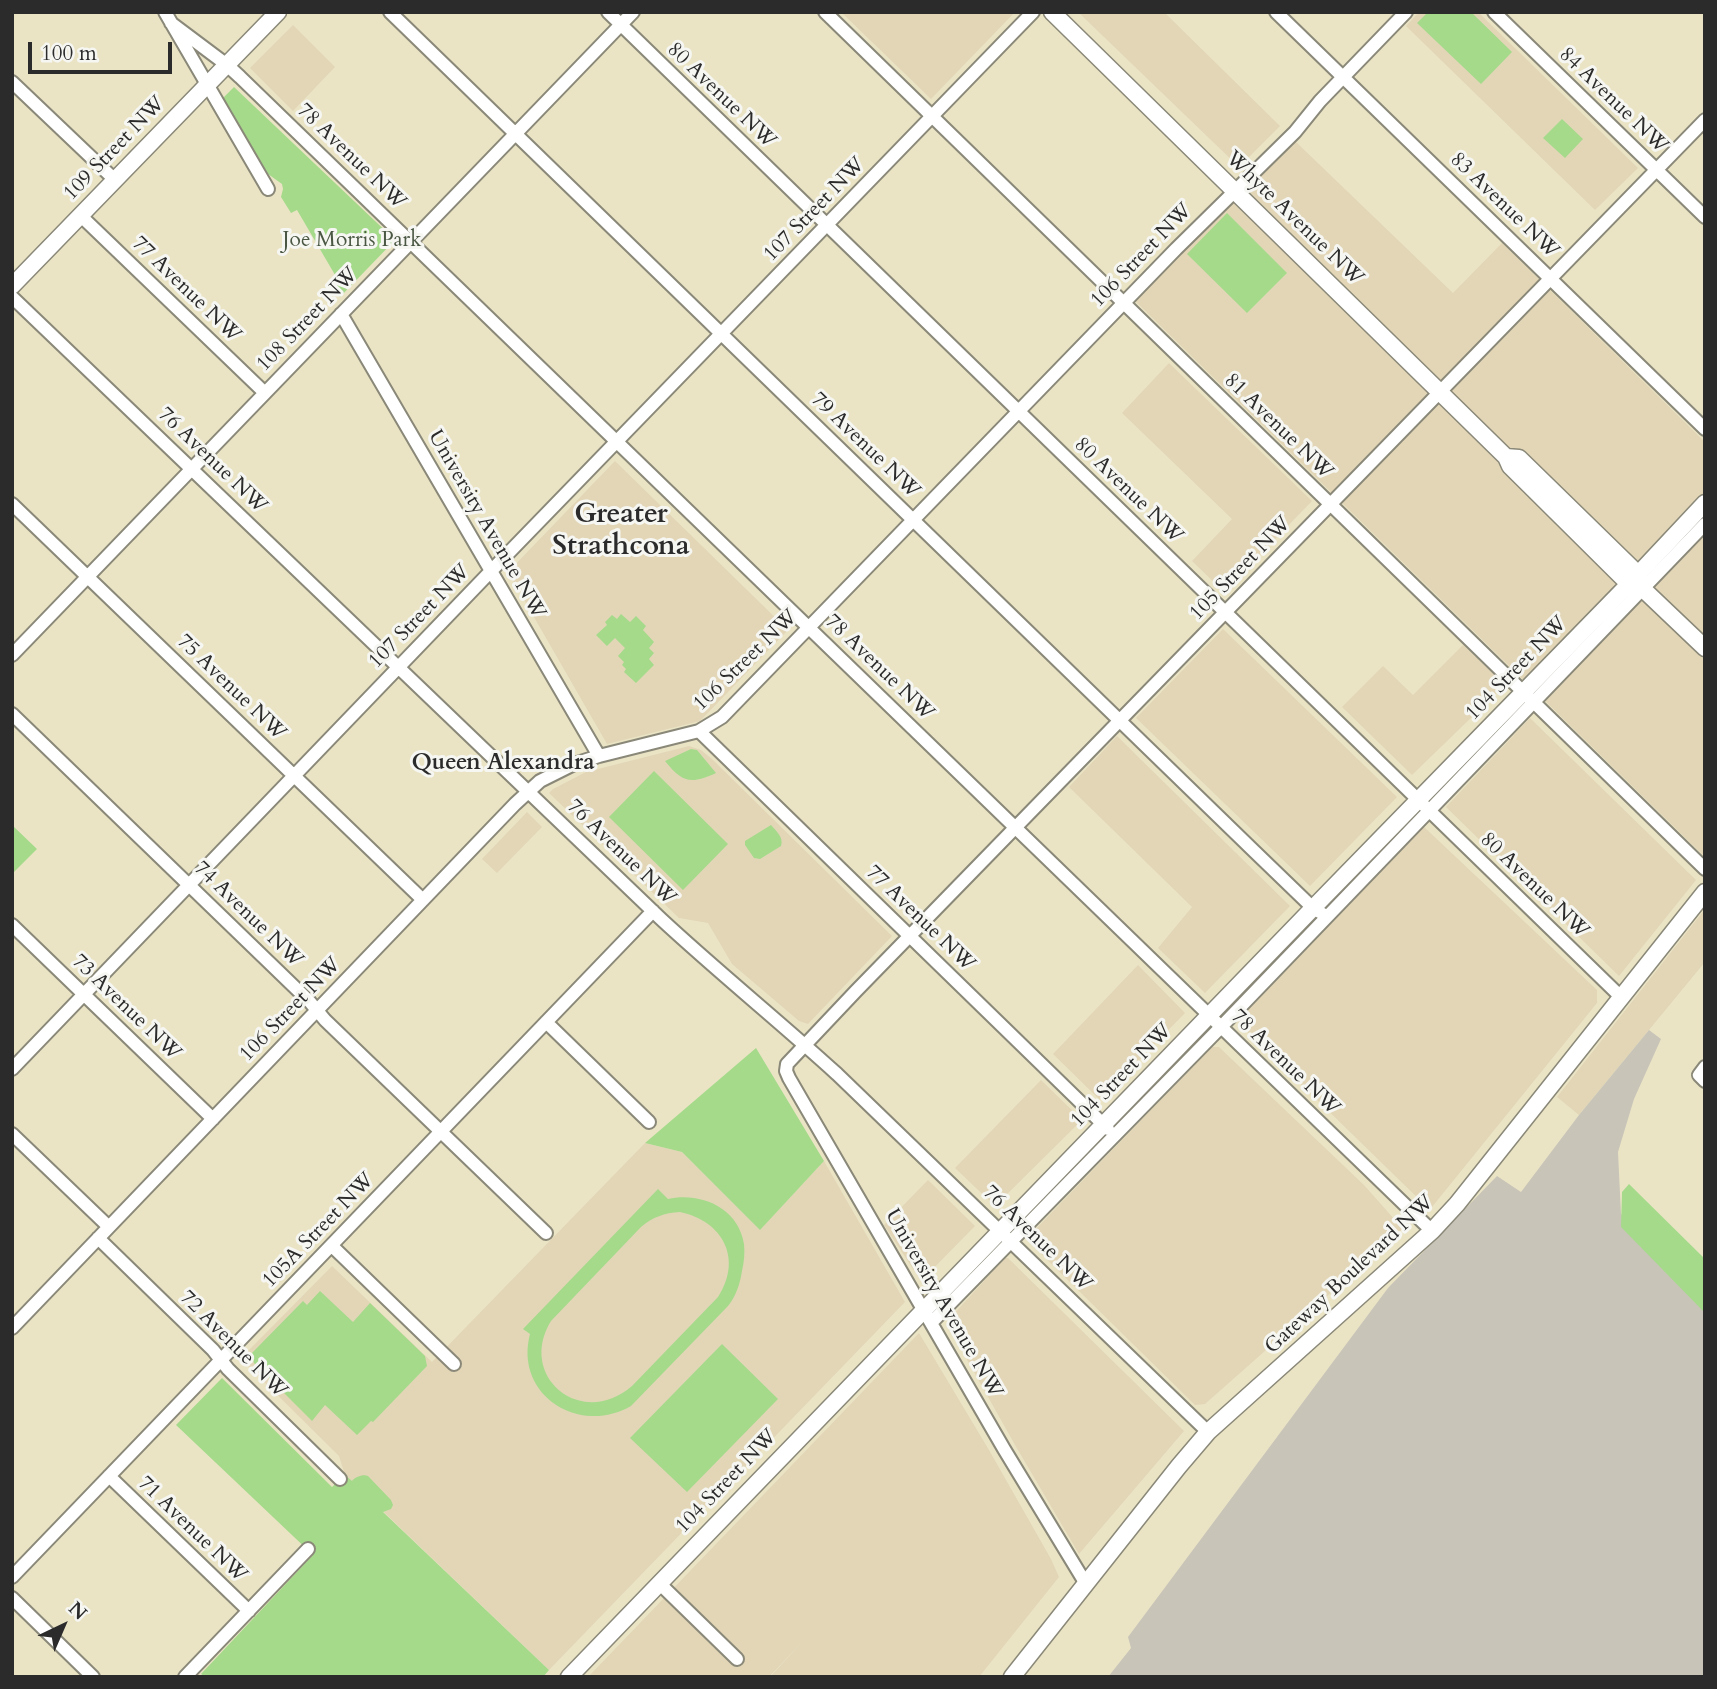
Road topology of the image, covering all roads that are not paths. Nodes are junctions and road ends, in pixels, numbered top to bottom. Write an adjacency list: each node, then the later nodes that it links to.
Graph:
1 (278, 12): 13 (main road, 109 Street NW)
2 (390, 12): 19 (street, 79 Avenue NW)
3 (608, 12): 12 (street, 80 Avenue NW)
4 (633, 12): 12 (street, 108 Street NW)
5 (825, 12): 17 (street, 81 Avenue NW)
6 (1033, 12): 17 (street, 107 Street NW)
7 (1052, 12): 23 (main road, Whyte Avenue NW)
8 (1276, 12): 14 (street, 83 Avenue NW)
9 (1406, 12): 14 (street, 106 Street NW)
10 (1494, 12): 20 (street, 84 Avenue NW)
11 (168, 18): 13 (street, 78 Avenue NW); 16 (street)
12 (621, 25): 19 (street, 108 Street NW); 26 (street, 80 Avenue NW)
13 (227, 65): 16 (main road, 109 Street NW); 27 (street, 78 Avenue NW)
14 (1343, 77): 23 (street, 106 Street NW); 28 (street, 83 Avenue NW)
15 (12, 82): 21 (street)
16 (208, 85): 21 (main road, 109 Street NW); 22 (street)
17 (932, 117): 26 (street, 107 Street NW); 31 (street, 81 Avenue NW)
18 (1705, 120): 20 (street, 105 Street NW)
19 (515, 134): 27 (street, 108 Street NW); 33 (street, 79 Avenue NW)
20 (1656, 170): 25 (street, 84 Avenue NW); 28 (street, 105 Street NW)
21 (115, 180): 24 (main road, 109 Street NW)
22 (268, 189)
23 (1234, 191): 31 (street, 106 Street NW); 34 (main road, Whyte Avenue NW)
24 (80, 215): 29 (main road, 109 Street NW); 35 (street, 77 Avenue NW)
25 (1705, 217)
26 (826, 226): 33 (street, 107 Street NW); 36 (street, 80 Avenue NW)
27 (411, 241): 32 (street, 108 Street NW); 38 (street, 78 Avenue NW)
28 (1551, 278): 34 (street, 105 Street NW); 37 (street, 83 Avenue NW)
29 (12, 286)
30 (12, 297): 39 (street, 76 Avenue NW)
31 (1123, 303): 36 (street, 106 Street NW); 41 (street, 81 Avenue NW)
32 (341, 314): 35 (street, 108 Street NW); 45 (street, University Avenue NW)
33 (722, 334): 38 (street, 107 Street NW); 43 (street, 79 Avenue NW)
34 (1440, 392): 41 (street, 105 Street NW); 47 (main road, Whyte Avenue NW)
35 (264, 393): 39 (street, 108 Street NW)
36 (1018, 412): 43 (street, 106 Street NW); 48 (street, 80 Avenue NW)
37 (1705, 429)
38 (617, 441): 45 (street, 107 Street NW); 49 (street, 78 Avenue NW)
39 (191, 468): 46 (street, 108 Street NW); 52 (street, 76 Avenue NW)
40 (1705, 503): 47 (main road, 104 Street NW)
41 (1330, 504): 48 (street, 105 Street NW); 53 (street, 81 Avenue NW)
42 (12, 505): 46 (street, 75 Avenue NW)
43 (914, 520): 49 (street, 106 Street NW); 55 (street, 79 Avenue NW)
44 (1705, 524): 47 (street, 104 Street NW)
45 (491, 571): 52 (street, 107 Street NW); 57 (street, University Avenue NW)
46 (87, 577): 51 (street, 108 Street NW); 58 (street, 75 Avenue NW)
47 (1637, 582): 50 (main road, Whyte Avenue NW); 53 (main road, 104 Street NW)
48 (1225, 613): 55 (street, 105 Street NW); 60 (street, 80 Avenue NW)
49 (809, 627): 56 (street, 106 Street NW); 61 (street, 78 Avenue NW)
50 (1705, 648)
51 (12, 655)
52 (398, 668): 58 (street, 107 Street NW); 59 (street, 76 Avenue NW)
53 (1528, 697): 60 (main road, 104 Street NW); 62 (street, 81 Avenue NW)
54 (12, 714): 63 (street, 74 Avenue NW)
55 (1120, 721): 61 (street, 105 Street NW); 67 (street, 79 Avenue NW)
56 (699, 731): 57 (street, 106 Street NW); 69 (street, 77 Avenue NW)
57 (599, 756): 59 (street, 106 Street NW)
58 (294, 776): 63 (street, 107 Street NW); 65 (street, 75 Avenue NW)
59 (529, 792): 65 (street, 106 Street NW); 66 (street, 76 Avenue NW)
60 (1423, 805): 67 (main road, 104 Street NW); 71 (street, 80 Avenue NW)
61 (1015, 828): 69 (street, 105 Street NW); 73 (street, 78 Avenue NW)
62 (1705, 869)
63 (189, 885): 70 (street, 107 Street NW); 72 (street, 74 Avenue NW)
64 (1705, 892): 71 (main road, Gateway Boulevard NW)
65 (423, 900): 72 (street, 106 Street NW)
66 (653, 911): 74 (street, 105A Street NW); 75 (street, 76 Avenue NW)
67 (1320, 912): 73 (main road, 104 Street NW)
68 (12, 925): 70 (street, 73 Avenue NW)
69 (910, 936): 75 (street, 105 Street NW); 79 (street, 77 Avenue NW)
70 (84, 994): 76 (street, 107 Street NW); 77 (street, 73 Avenue NW)
71 (1621, 997): 83 (main road, Gateway Boulevard NW)
72 (317, 1010): 77 (street, 106 Street NW); 80 (street, 74 Avenue NW)
73 (1215, 1021): 79 (main road, 104 Street NW); 83 (street, 78 Avenue NW)
74 (546, 1022): 78 (street); 80 (street, 105A Street NW)
75 (805, 1045): 85 (street, 76 Avenue NW); 88 (street, University Avenue NW)
76 (12, 1069)
77 (213, 1119): 82 (street, 106 Street NW)
78 (649, 1122)
79 (1109, 1130): 85 (main road, 104 Street NW)
80 (441, 1132): 84 (street, 74 Avenue NW); 87 (street, 105A Street NW)
81 (12, 1134): 82 (street)
82 (109, 1227): 86 (street, 106 Street NW)
83 (1432, 1231): 92 (main road, Gateway Boulevard NW)
84 (546, 1233)
85 (1006, 1236): 88 (main road, 104 Street NW); 92 (street, 76 Avenue NW)
86 (99, 1238): 89 (street, 106 Street NW); 90 (street, 72 Avenue NW)
87 (332, 1246): 90 (street, 105A Street NW); 91 (street)
88 (927, 1316): 97 (main road, 104 Street NW); 98 (street, University Avenue NW)
89 (12, 1328)
90 (221, 1360): 93 (street, 105A Street NW); 94 (street, 72 Avenue NW)
91 (454, 1364)
92 (1208, 1432): 98 (main road, Gateway Boulevard NW)
93 (109, 1476): 96 (street, 105A Street NW); 100 (street, 71 Avenue NW)
94 (340, 1479)
95 (309, 1549): 100 (street)
96 (12, 1577)
97 (659, 1583): 101 (street); 104 (main road, 104 Street NW)
98 (1086, 1584): 105 (main road, Gateway Boulevard NW)
99 (12, 1598): 102 (street)
100 (248, 1611): 103 (street)
101 (737, 1659)
102 (93, 1677)
103 (185, 1677)
104 (569, 1677)
105 (1012, 1677)

